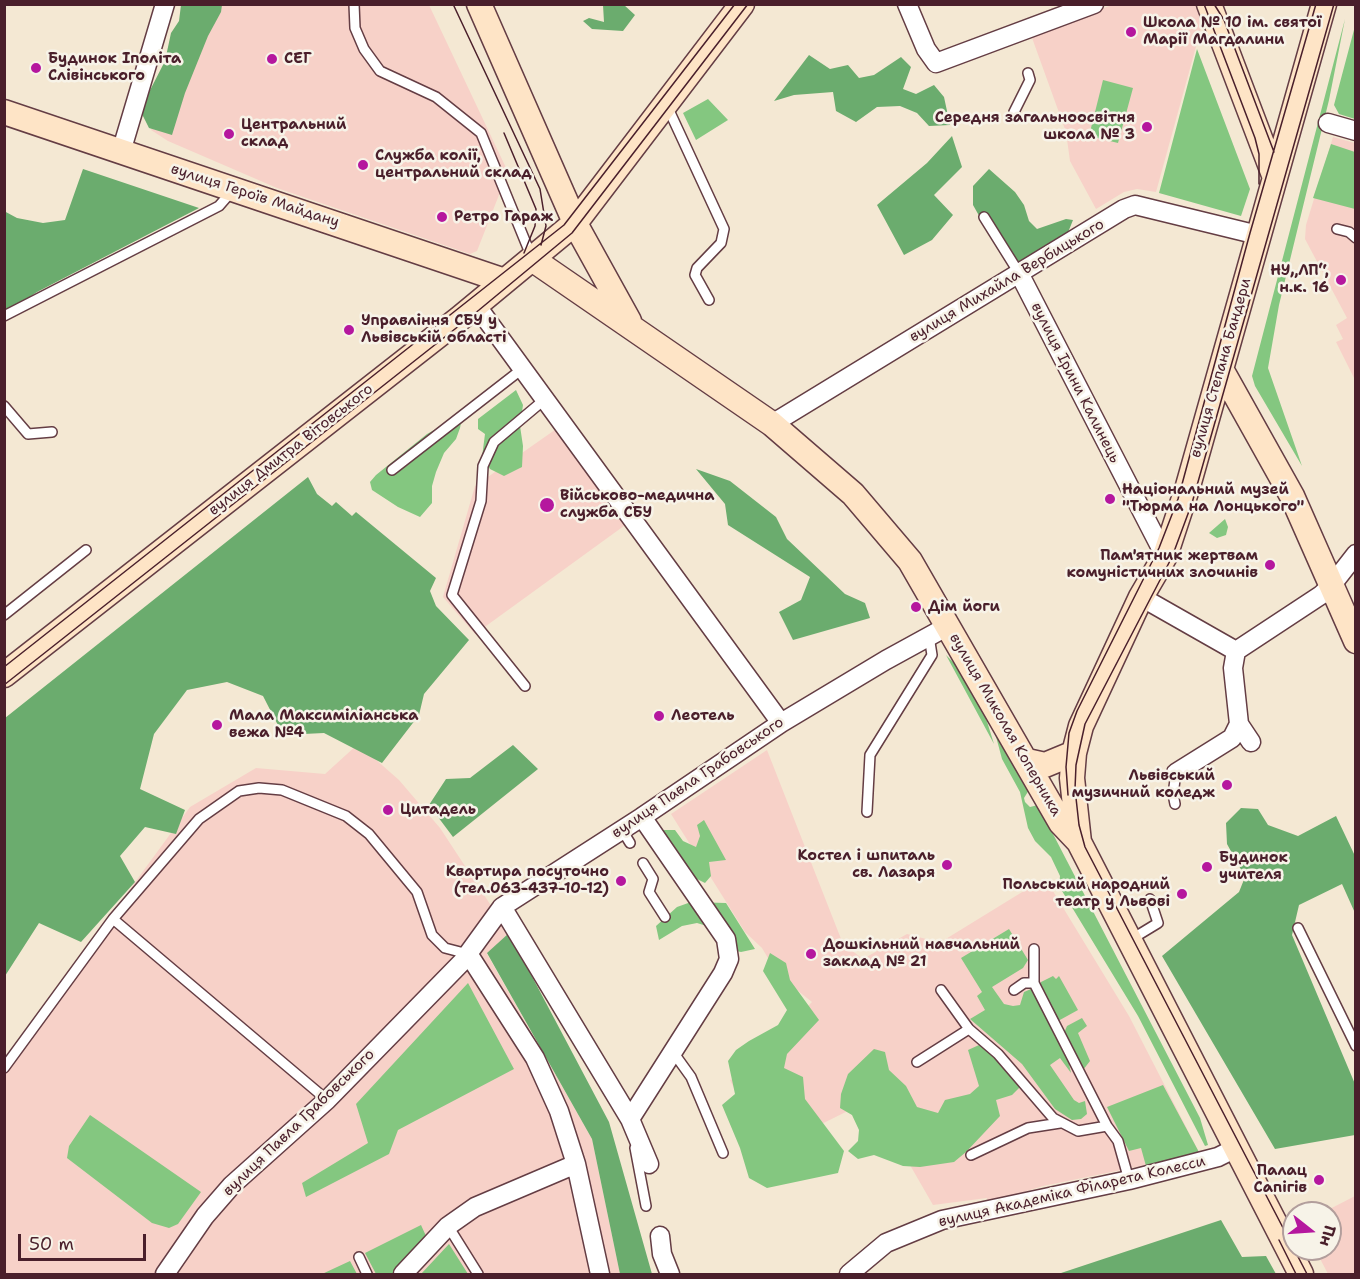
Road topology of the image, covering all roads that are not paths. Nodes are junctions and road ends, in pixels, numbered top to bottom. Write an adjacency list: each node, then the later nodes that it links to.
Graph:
1 (165, 4): 15 (street)
2 (354, 4): 23 (lane)
3 (479, 4): 19 (main road, вулиця Миколая Коперника)
4 (742, 4): 10 (main road, вулиця Дмитра Вітовського)
5 (907, 4): 6 (street)
6 (1094, 4)
7 (1209, 4): 16 (main road)
8 (1324, 4): 16 (main road, вулиця Степана Бандери)
9 (1028, 73): 12 (lane)
10 (666, 104): 19 (main road, вулиця Дмитра Вітовського); 26 (lane)
11 (4, 112): 15 (main road, вулиця Героїв Майдану)
12 (1014, 112)
13 (1328, 123): 14 (street)
14 (1356, 131)
15 (121, 152): 17 (main road, вулиця Героїв Майдану)
16 (1274, 175): 21 (main road, вулиця Степана Бандери)
17 (234, 189): 25 (main road, вулиця Героїв Майдану); 28 (lane)
18 (984, 217): 24 (lane)
19 (575, 223): 23 (main road, вулиця Дмитра Вітовського); 29 (main road, вулиця Миколая Коперника)
20 (1337, 229): 22 (lane)
21 (1258, 235): 24 (street, вулиця Михайла Вербицького); 31 (main road, вулиця Степана Бандери)
22 (1356, 238)
23 (532, 259): 25 (main road, вулиця Дмитра Вітовського); 29 (main road, вулиця Миколая Коперника)
24 (1019, 273): 34 (street, вулиця Михайла Вербицького); 39 (street, вулиця Ірини Калинець)
25 (505, 281): 27 (main road, вулиця Дмитра Вітовського)
26 (709, 300)
27 (476, 305): 30 (street); 46 (main road, вулиця Дмитра Вітовського)
28 (4, 316)
29 (633, 328): 34 (main road, вулиця Миколая Коперника)
30 (522, 369): 32 (street); 36 (lane)
31 (1221, 369): 39 (main road, вулиця Степана Бандери); 40 (main road)
32 (544, 400): 47 (lane); 48 (street)
33 (4, 406): 35 (lane)
34 (772, 424): 43 (main road, вулиця Миколая Коперника)
35 (52, 432)
36 (392, 470)
37 (86, 550): 42 (lane)
38 (1356, 554): 40 (street)
39 (1165, 555): 41 (main road, вулиця Степана Бандери)
40 (1331, 586): 44 (main road); 45 (street)
41 (1142, 597): 45 (street); 51 (main road, вулиця Степана Бандери)
42 (4, 615)
43 (938, 632): 48 (street, вулиця Павла Грабовського); 52 (main road, вулиця Миколая Коперника); 55 (lane)
44 (1356, 641)
45 (1236, 651): 49 (street)
46 (4, 675)
47 (525, 686)
48 (781, 723): 56 (street, вулиця Павла Грабовського)
49 (1239, 724): 50 (street); 53 (street)
50 (1251, 742)
51 (1074, 753): 52 (main road); 57 (main road, вулиця Степана Бандери)
52 (1027, 761): 57 (main road, вулиця Миколая Коперника)
53 (1176, 773): 54 (lane)
54 (1175, 804)
55 (867, 812)
56 (642, 817): 60 (street, вулиця Павла Грабовського); 72 (street)
57 (1079, 842): 64 (main road, вулиця Миколая Коперника)
58 (643, 863): 61 (lane)
59 (1150, 899): 64 (lane)
60 (502, 907): 66 (street, вулиця Павла Грабовського); 76 (street)
61 (664, 917)
62 (113, 919): 66 (lane); 74 (lane); 75 (lane)
63 (1298, 928): 71 (lane)
64 (1128, 941): 79 (main road, вулиця Миколая Коперника)
65 (1034, 949): 67 (lane)
66 (469, 955): 75 (street, вулиця Павла Грабовського); 82 (street)
67 (1034, 983): 69 (lane); 78 (lane)
68 (942, 990): 70 (lane)
69 (1014, 990)
70 (969, 1029): 73 (lane); 77 (lane)
71 (1356, 1046)
72 (673, 1052): 76 (street); 80 (lane)
73 (916, 1062)
74 (4, 1068)
75 (327, 1100): 89 (street, вулиця Павла Грабовського)
76 (630, 1119): 83 (street); 85 (lane)
77 (1060, 1123): 78 (lane); 81 (lane)
78 (1107, 1126): 84 (lane)
79 (1236, 1148): 84 (street, вулиця Академіка Філарета Колесси); 96 (main road, вулиця Миколая Коперника)
80 (723, 1153)
81 (971, 1155)
82 (576, 1164): 86 (street); 93 (street)
83 (649, 1164)
84 (1129, 1180): 95 (street, вулиця Академіка Філарета Колесси)
85 (646, 1206)
86 (448, 1226): 91 (street); 92 (lane)
87 (660, 1236): 94 (street)
88 (359, 1257): 90 (lane)
89 (165, 1275)
90 (367, 1275)
91 (403, 1275)
92 (478, 1275)
93 (600, 1275)
94 (670, 1275)
95 (849, 1275)
96 (1300, 1275)

